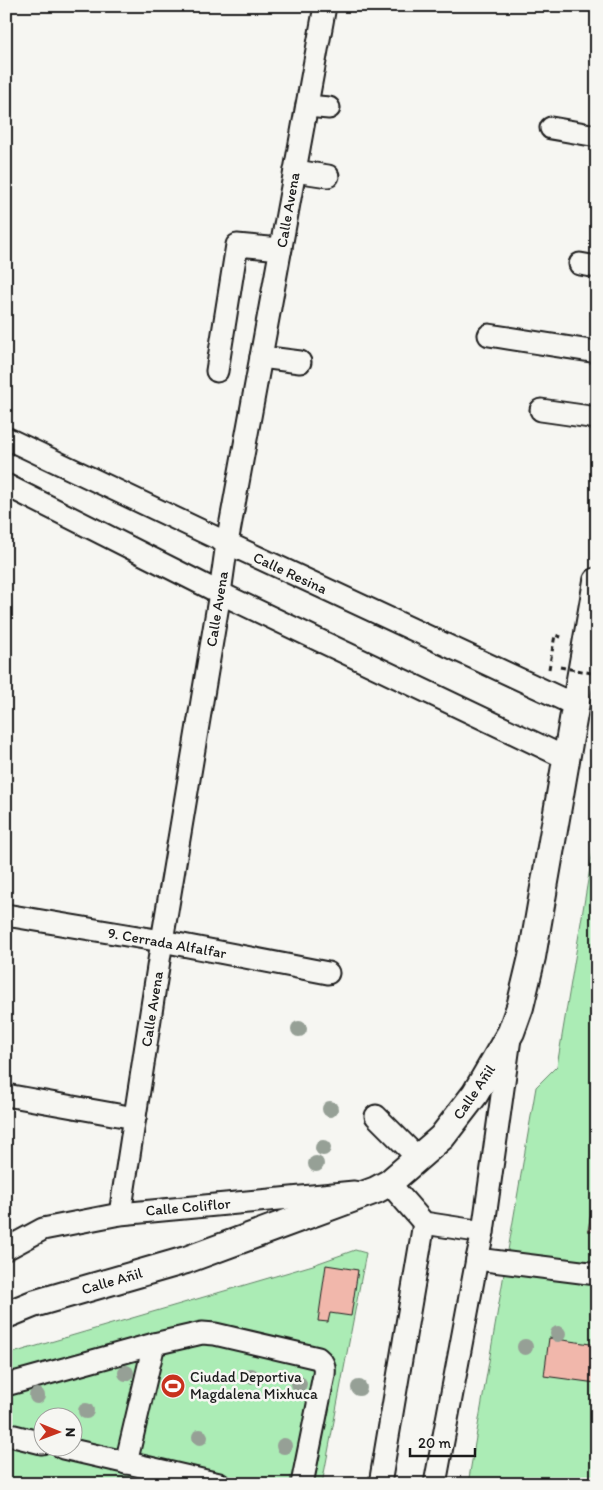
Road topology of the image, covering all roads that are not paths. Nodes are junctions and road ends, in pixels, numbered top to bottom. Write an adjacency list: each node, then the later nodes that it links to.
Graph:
1 (325, 6): 2 (street, Calle Avena)
2 (307, 106): 3 (street); 6 (street, Calle Avena)
3 (329, 108)
4 (551, 128): 5 (street)
5 (597, 136)
6 (295, 171): 7 (street); 8 (street, Calle Avena)
7 (328, 176)
8 (281, 249): 11 (street, Calle Avena); 13 (street)
9 (489, 335): 10 (street)
10 (597, 352)
11 (261, 357): 12 (street); 18 (street, Calle Avena)
12 (300, 362)
13 (217, 371)
14 (541, 410): 15 (street)
15 (597, 418)
16 (6, 438): 18 (street, Calle Resina)
17 (6, 485): 20 (street)
18 (227, 544): 20 (street, Calle Avena); 21 (street, Calle Resina)
19 (597, 580): 21 (main road, Calle Añil)
20 (220, 593): 22 (street); 24 (street, Calle Avena)
21 (576, 705): 22 (main road, Calle Añil)
22 (566, 758): 26 (main road, Calle Añil)
23 (6, 915): 24 (street, 9. Cerrada Alfalfar)
24 (162, 941): 25 (street, 9. Cerrada Alfalfar); 29 (street, Calle Avena)
25 (328, 973)
26 (511, 1032): 30 (main road, Calle Añil); 34 (street)
27 (6, 1095): 29 (street)
28 (376, 1116): 30 (street)
29 (135, 1118): 32 (street, Calle Avena)
30 (418, 1158): 31 (main road, Calle Añil)
31 (383, 1186): 32 (street, Calle Coliflor); 33 (street); 38 (main road, Calle Añil)
32 (120, 1214): 35 (street, Calle Coliflor)
33 (424, 1223): 34 (street); 47 (street)
34 (483, 1232): 36 (street)
35 (6, 1249)
36 (477, 1259): 37 (street); 48 (street)
37 (597, 1274)
38 (6, 1315)
39 (154, 1344): 40 (street); 44 (street); 46 (street)
40 (6, 1385)
41 (6, 1434): 42 (street)
42 (32, 1440)
43 (82, 1452): 44 (street)
44 (126, 1462): 45 (street)
45 (219, 1484)
46 (302, 1484)
47 (380, 1484)
48 (435, 1484)

